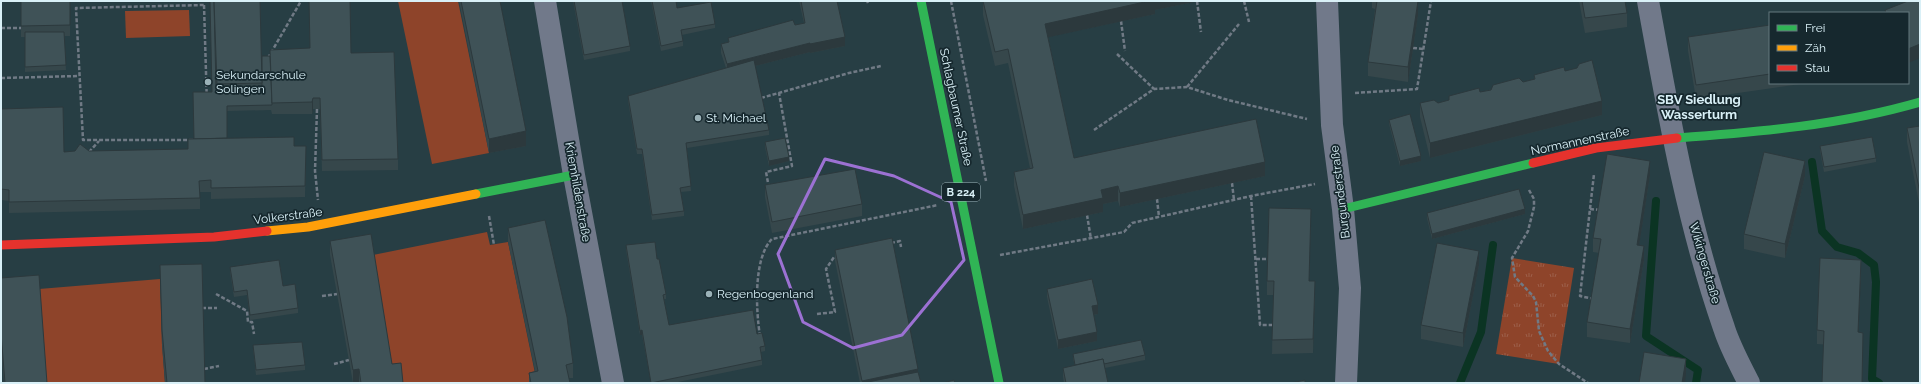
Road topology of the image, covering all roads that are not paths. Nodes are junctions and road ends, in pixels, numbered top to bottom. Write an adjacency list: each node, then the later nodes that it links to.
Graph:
1 (545, 1): 7 (street, Kriemhildenstraße)
2 (921, 1): 11 (street, Schlagbaumer Straße / B 224)
3 (1327, 1): 8 (street, Burgunderstraße)
4 (1648, 1): 6 (street, Wikingerstraße)
5 (1920, 102): 6 (street, Normannenstraße)
6 (1674, 139): 8 (street, Normannenstraße); 13 (street, Wikingerstraße)
7 (574, 175): 9 (street, Volkerstraße); 10 (street, Kriemhildenstraße)
8 (1343, 208): 12 (street, Burgunderstraße)
9 (1, 245)
10 (613, 383)
11 (999, 383)
12 (1346, 383)
13 (1749, 383)

